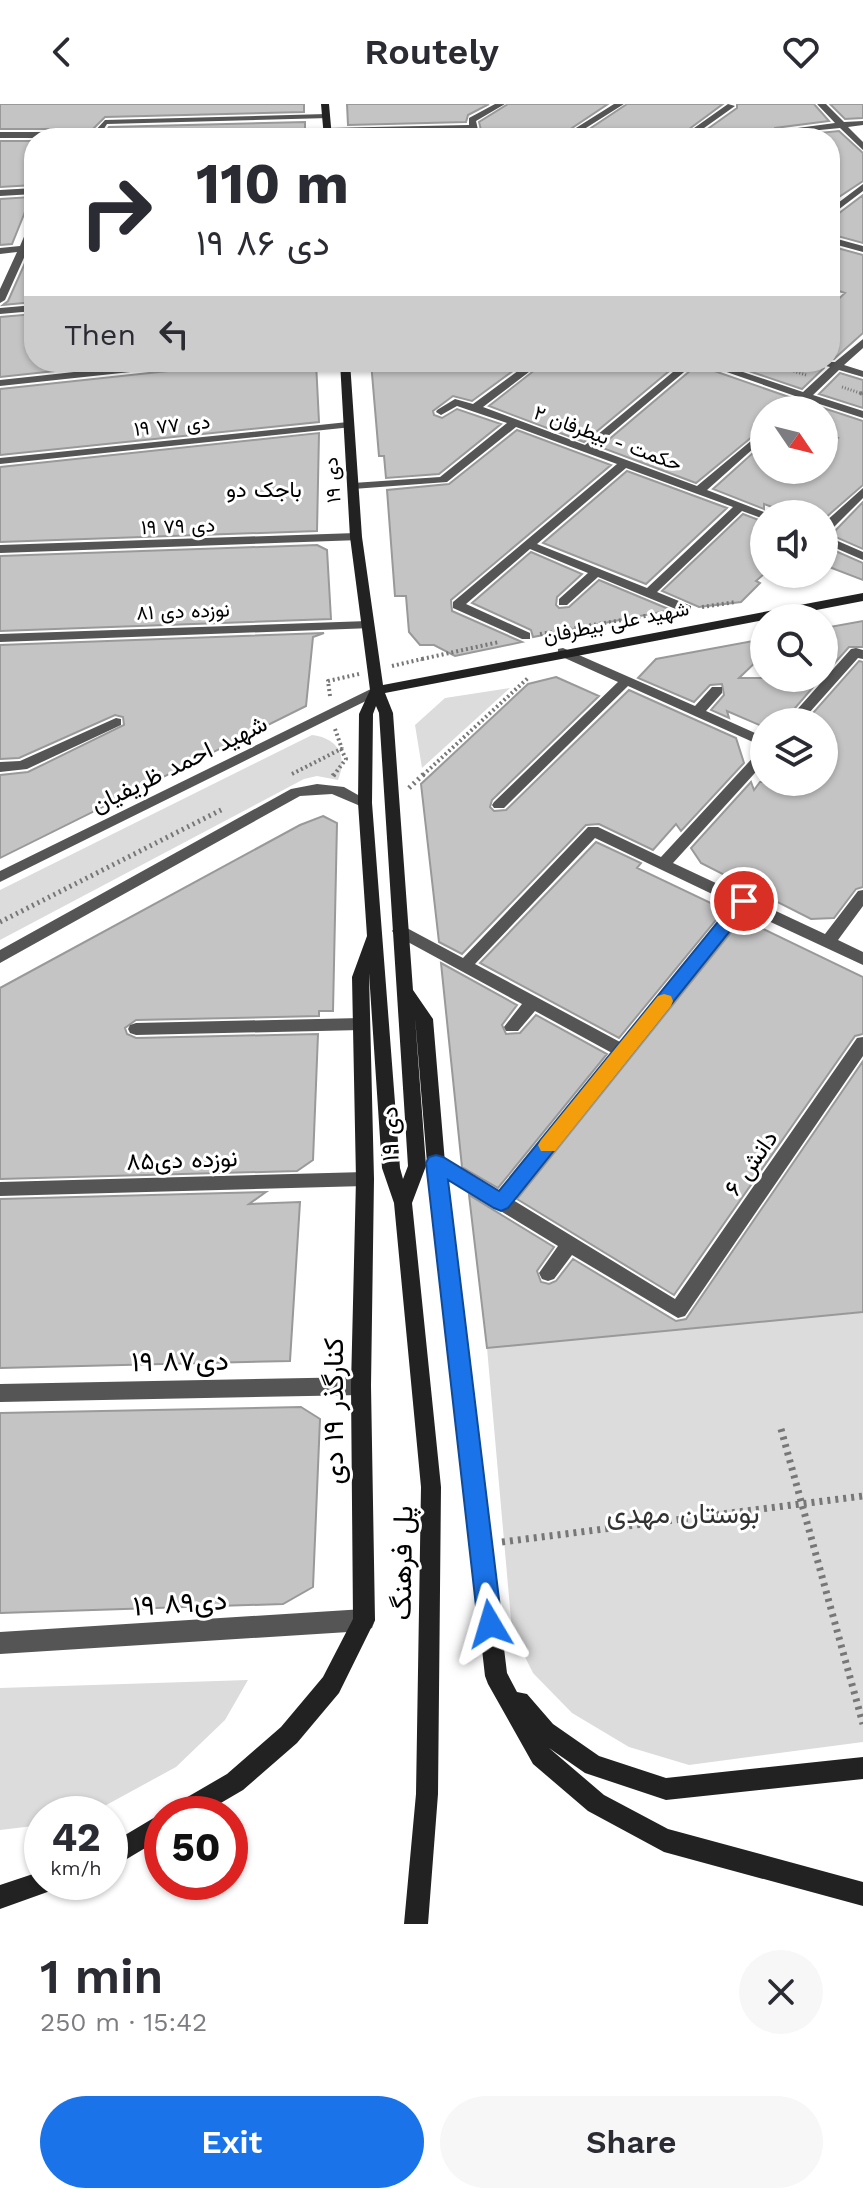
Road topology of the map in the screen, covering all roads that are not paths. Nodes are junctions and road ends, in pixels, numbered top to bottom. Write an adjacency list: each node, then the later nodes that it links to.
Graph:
1 (325, 104): 6 (main road)
2 (501, 104): 9 (street)
3 (620, 104): 13 (street)
4 (821, 104): 8 (street)
5 (731, 106): 14 (street)
6 (326, 116): 10 (street); 11 (main road)
7 (863, 123): 8 (street)
8 (841, 125): 15 (street); 18 (street)
9 (472, 127): 12 (street)
10 (101, 128)
11 (327, 128)
12 (451, 128)
13 (580, 128)
14 (699, 128)
15 (810, 128)
16 (0, 135): 17 (street)
17 (24, 135)
18 (863, 147)
19 (863, 187): 22 (street)
20 (24, 192): 21 (street)
21 (0, 193)
22 (840, 205)
23 (840, 242): 25 (street)
24 (24, 249): 26 (street)
25 (863, 249)
26 (0, 251)
27 (24, 256): 28 (street)
28 (0, 300)
29 (24, 309): 30 (street)
30 (0, 311)
31 (863, 342): 32 (street)
32 (840, 358)
33 (840, 367): 40 (street)
34 (103, 372): 41 (street)
35 (345, 372): 48 (main road, ۱۹ دی)
36 (524, 372): 44 (street)
37 (679, 372): 50 (street)
38 (733, 372): 42 (street)
39 (825, 372): 42 (street)
40 (863, 374)
41 (0, 383)
42 (806, 396)
43 (838, 407): 46 (street)
44 (475, 408): 45 (street, حکمت - بیطرفان ۲); 47 (street, حکمت - بیطرفان ۲)
45 (441, 412)
46 (863, 415)
47 (515, 422): 50 (street, حکمت - بیطرفان ۲); 53 (street)
48 (348, 425): 51 (street, ۱۹ دی ۷۷); 53 (main road, ۱۹ دی)
49 (750, 445): 54 (street)
50 (587, 449): 52 (street, حکمت - بیطرفان ۲)
51 (0, 461)
52 (625, 463): 54 (street, حکمت - بیطرفان ۲); 60 (street)
53 (353, 486): 59 (main road, ۱۹ دی)
54 (699, 491): 56 (street, حکمت - بیطرفان ۲)
55 (863, 491): 58 (street)
56 (741, 506): 57 (street, حکمت - بیطرفان ۲); 65 (street)
57 (750, 510)
58 (838, 516)
59 (356, 537): 62 (street, ۱۹ دی ۷۹); 69 (main road, ۱۹ دی)
60 (530, 545): 64 (street); 70 (street)
61 (838, 545): 63 (street)
62 (0, 549)
63 (863, 556)
64 (596, 572): 65 (street); 67 (street)
65 (649, 593): 68 (street)
66 (863, 597): 72 (main road, شهید علی بیطرفان)
67 (563, 602)
68 (687, 609)
69 (368, 625): 71 (street, نوزده دی ۸۱); 75 (main road, ۱۹ دی)
70 (526, 636)
71 (0, 638)
72 (563, 652): 74 (street); 75 (main road, شهید علی بیطرفان)
73 (860, 654): 77 (street)
74 (626, 681): 78 (street); 84 (street)
75 (377, 690): 83 (main road, ۱۹ دی); 86 (street, شهید احمد ظریفیان); 90 (main road, ۱۹ دی)
76 (717, 690): 78 (street)
77 (807, 708)
78 (696, 713): 80 (street)
79 (116, 722): 81 (street)
80 (750, 736)
81 (0, 767)
82 (750, 769): 85 (street)
83 (365, 803): 89 (main road, ۱۹ دی); 92 (street)
84 (499, 805)
85 (663, 864): 88 (street); 94 (street)
86 (0, 877)
87 (863, 895): 91 (street)
88 (744, 901): 91 (street); 101 (street)
89 (375, 931): 97 (main road, کنارگذر ۱۹ دی); 106 (main road, ۱۹ دی)
90 (400, 931): 94 (street); 95 (main road, ۱۹ دی)
91 (828, 942): 93 (street)
92 (0, 957)
93 (863, 959)
94 (464, 966): 96 (street)
95 (407, 994): 102 (main road); 106 (main road, ۱۹ دی)
96 (533, 1003): 98 (street); 101 (street)
97 (361, 1024): 99 (street); 103 (main road, کنارگذر ۱۹ دی)
98 (512, 1027)
99 (136, 1029)
100 (863, 1043): 107 (street, ۶ دانش)
101 (624, 1052): 105 (street)
102 (436, 1163): 105 (street); 113 (main road)
103 (365, 1179): 104 (street, نوزده دی۸۵); 109 (main road, کنارگذر ۱۹ دی)
104 (0, 1189)
105 (501, 1202): 107 (street)
106 (403, 1203): 119 (main road, پل فرهنگ)
107 (570, 1244): 108 (street)
108 (548, 1273)
109 (361, 1386): 110 (street, ۱۹ دی۸۷); 111 (main road, کنارگذر ۱۹ دی)
110 (0, 1393)
111 (364, 1620): 112 (street, ۱۹ دی۸۹); 115 (main road, کنارگذر ۱۹ دی)
112 (0, 1643)
113 (496, 1676): 114 (main road); 117 (main road)
114 (863, 1768)
115 (211, 1796)
116 (24, 1889): 118 (main road)
117 (863, 1894)
118 (0, 1897)
119 (416, 1924)

